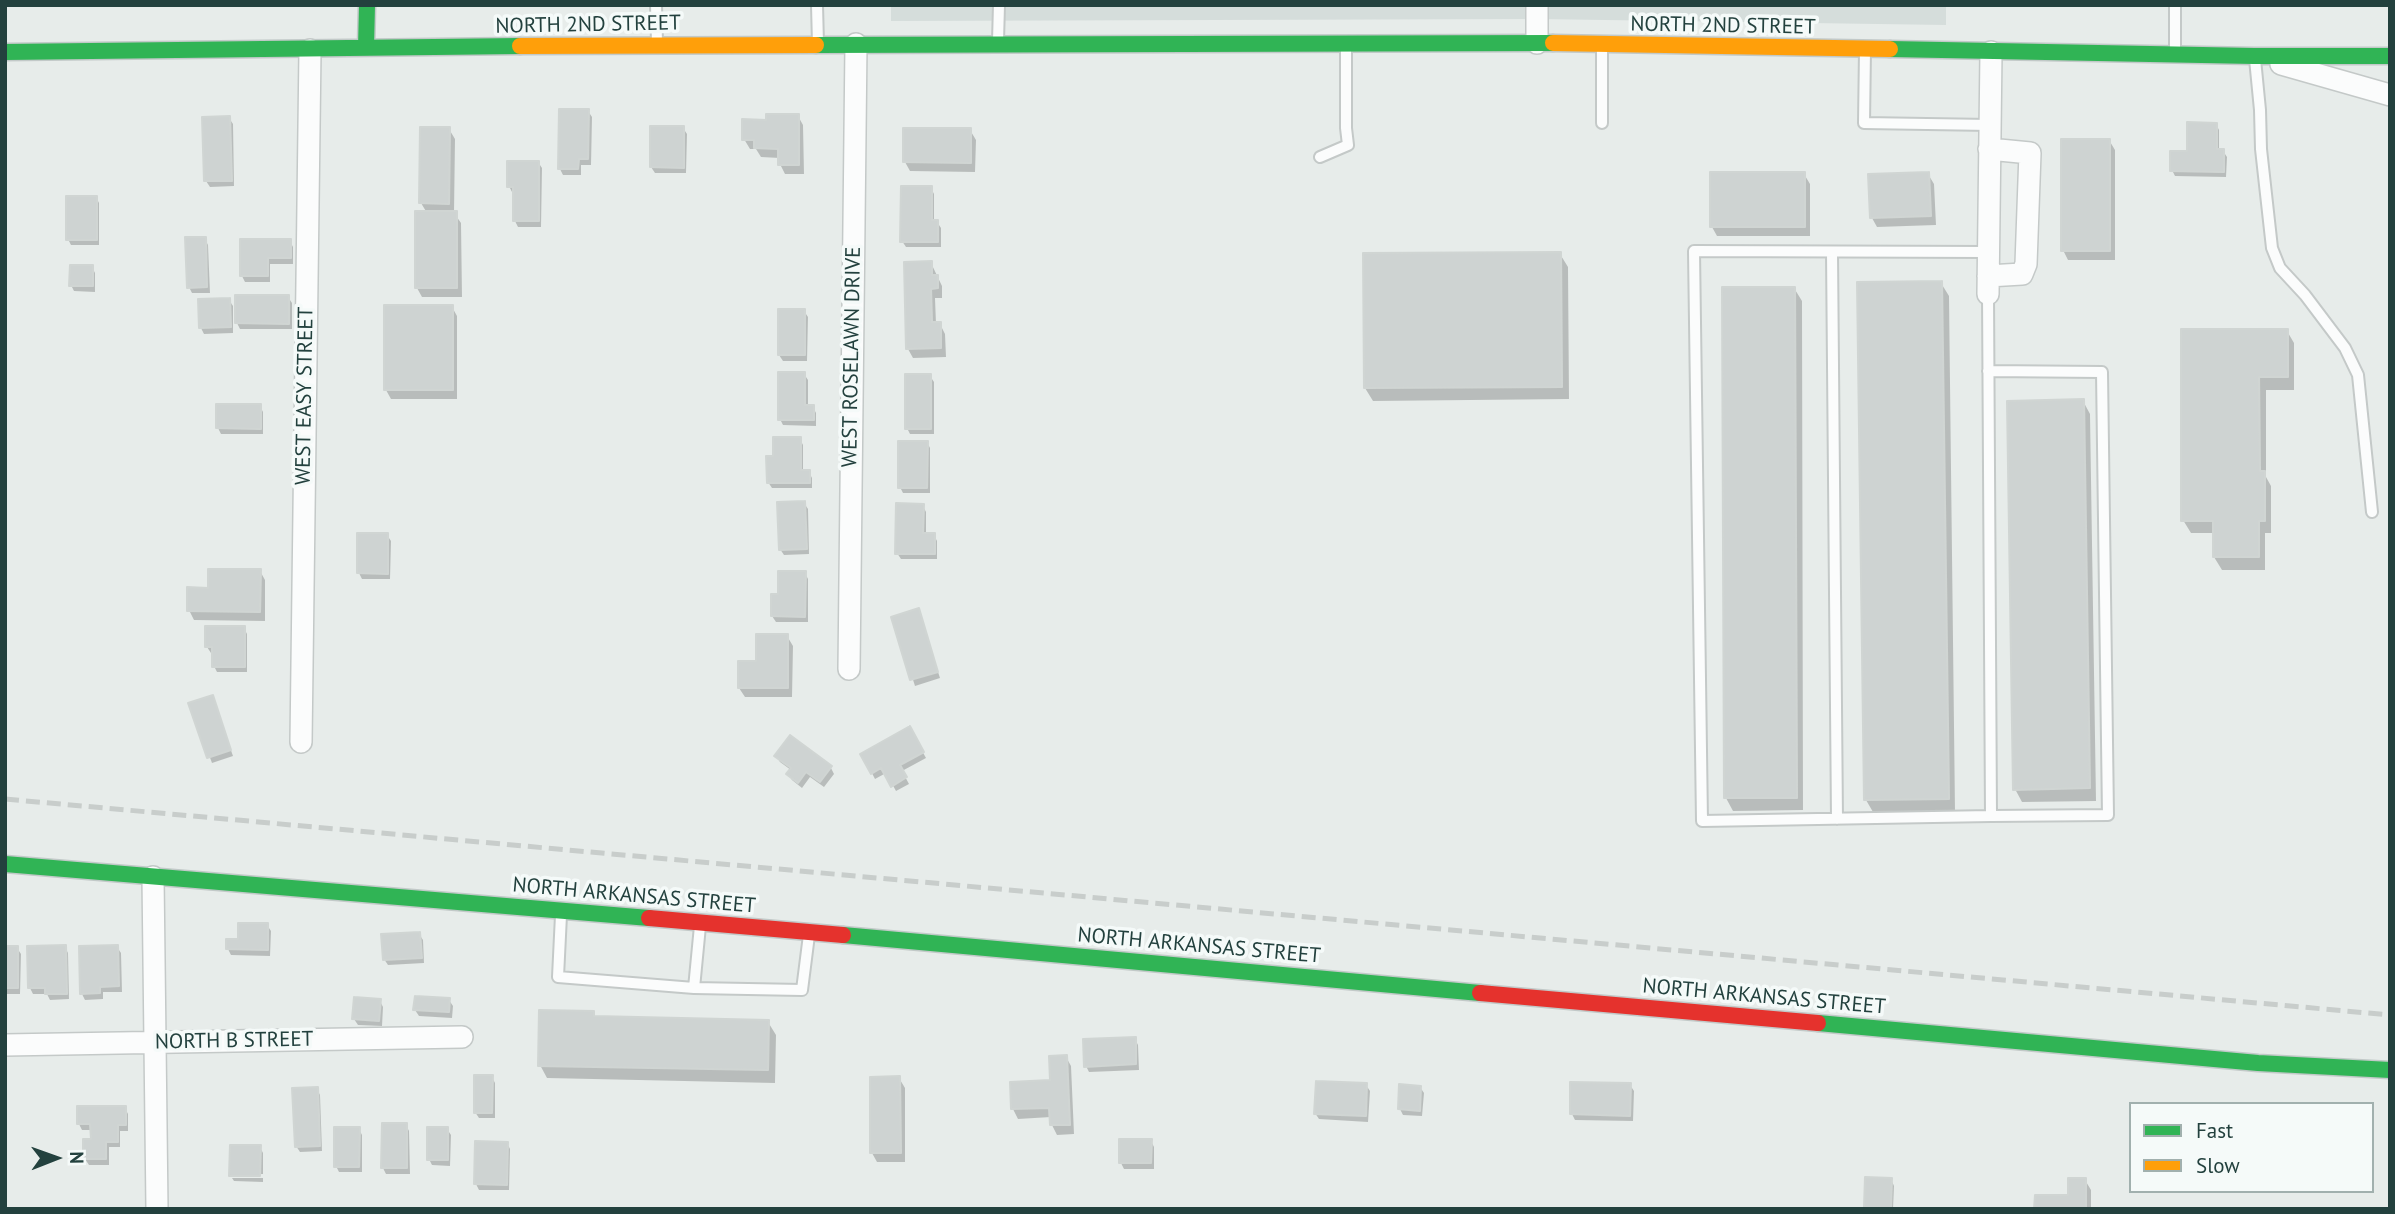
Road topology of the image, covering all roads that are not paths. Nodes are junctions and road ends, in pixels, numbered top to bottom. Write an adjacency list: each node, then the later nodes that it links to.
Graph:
1 (367, 5): 14 (street)
2 (656, 5): 13 (lane)
3 (817, 5): 8 (lane)
4 (999, 5): 10 (lane)
5 (1537, 5): 7 (street)
6 (2175, 5): 19 (lane)
7 (1537, 43): 11 (street, NORTH 2ND STREET); 12 (street, NORTH 2ND STREET)
8 (818, 44): 9 (street, NORTH 2ND STREET); 13 (street, NORTH 2ND STREET)
9 (856, 44): 10 (street, NORTH 2ND STREET); 32 (street, WEST ROSELAWN DRIVE)
10 (998, 44): 11 (street, NORTH 2ND STREET)
11 (1346, 44): 26 (lane)
12 (1602, 44): 16 (street, NORTH 2ND STREET); 23 (lane)
13 (657, 45): 14 (street, NORTH 2ND STREET)
14 (366, 48): 15 (street, NORTH 2ND STREET)
15 (310, 50): 17 (street, NORTH 2ND STREET); 33 (street, WEST EASY STREET)
16 (1865, 50): 18 (street, NORTH 2ND STREET); 24 (lane)
17 (5, 52)
18 (1991, 52): 19 (street, NORTH 2ND STREET); 24 (street)
19 (2175, 55): 20 (street, NORTH 2ND STREET)
20 (2255, 56): 21 (street, NORTH 2ND STREET); 22 (street); 31 (lane)
21 (2390, 56)
22 (2390, 95)
23 (1602, 123)
24 (1990, 125): 25 (street)
25 (1989, 149): 28 (street); 29 (street)
26 (1320, 158)
27 (1832, 252): 28 (lane); 35 (lane); 35 (lane)
28 (1988, 252): 29 (street)
29 (1988, 285): 30 (lane)
30 (1988, 371): 34 (lane); 34 (lane)
31 (2372, 512)
32 (849, 669)
33 (301, 742)
34 (1991, 816): 35 (lane)
35 (1837, 819)
36 (5, 864): 37 (street, NORTH ARKANSAS STREET)
37 (153, 877): 38 (street, NORTH ARKANSAS STREET); 43 (street)
38 (562, 911): 39 (street, NORTH ARKANSAS STREET); 41 (lane)
39 (700, 923): 40 (street, NORTH ARKANSAS STREET); 41 (lane)
40 (809, 932): 41 (lane); 45 (street, NORTH ARKANSAS STREET)
41 (694, 988)
42 (463, 1037): 43 (street, NORTH B STREET)
43 (155, 1043): 44 (street, NORTH B STREET); 46 (street)
44 (5, 1045)
45 (2390, 1070)
46 (157, 1209)

